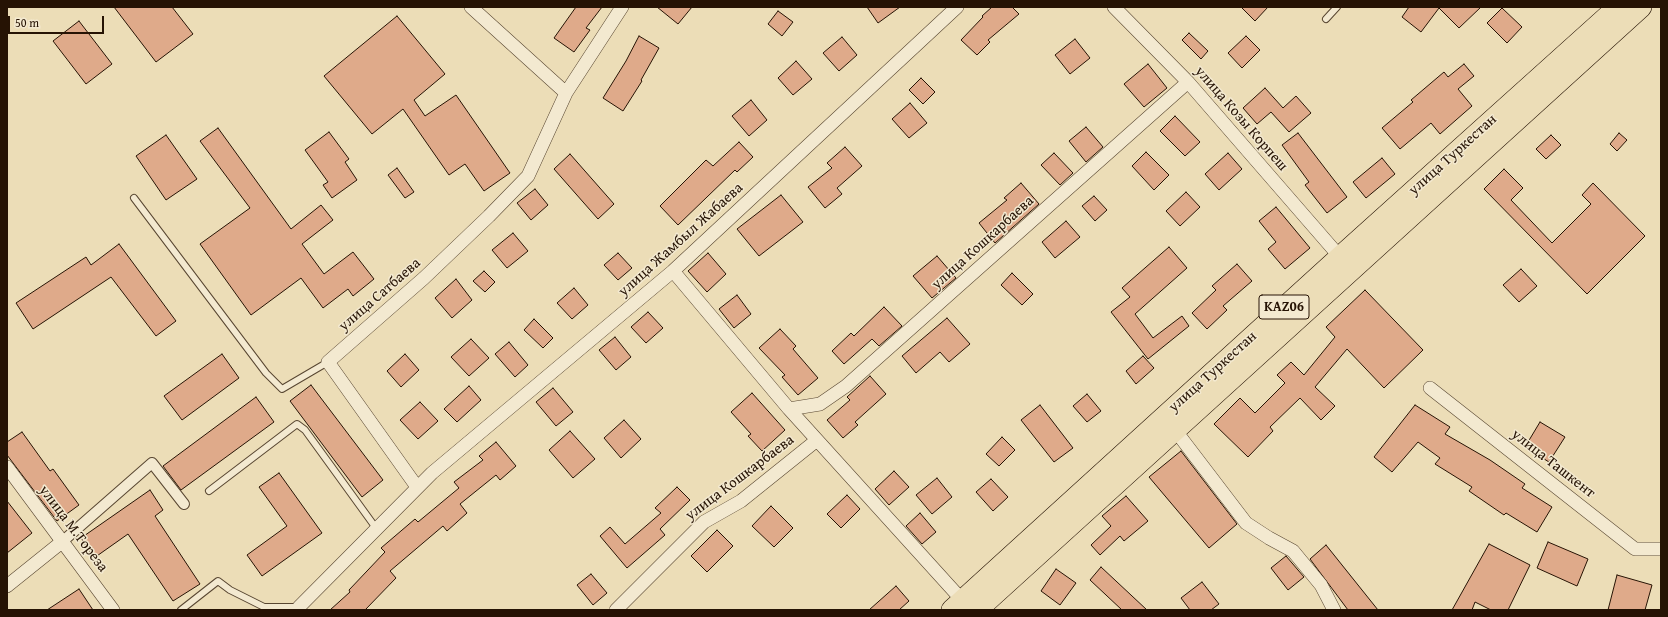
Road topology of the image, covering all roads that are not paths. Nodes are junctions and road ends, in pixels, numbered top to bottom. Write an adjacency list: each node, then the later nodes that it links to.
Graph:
1 (471, 7): 10 (street)
2 (622, 7): 10 (street)
3 (958, 7): 13 (street, улица Жамбыл Жабаева)
4 (1114, 7): 9 (street, улица Козы Корпеш)
5 (1338, 7): 8 (lane)
6 (1618, 7): 12 (highway, улица Туркестан / KАZ06)
7 (1641, 7): 17 (highway, улица Туркестан / KАZ06)
8 (1326, 19)
9 (1188, 82): 12 (street, улица Козы Корпеш); 16 (street, улица Кошкарбаева)
10 (566, 93): 14 (street, улица Сатбаева)
11 (134, 198): 14 (lane)
12 (1340, 257): 27 (highway, улица Туркестан / KАZ06)
13 (673, 271): 16 (street); 20 (street, улица Жамбыл Жабаева)
14 (328, 362): 20 (street)
15 (1430, 388): 25 (street, улица Ташкент)
16 (789, 409): 18 (street)
17 (1175, 430): 27 (highway, улица Туркестан / KАZ06); 32 (street)
18 (817, 440): 27 (street); 31 (street, улица Кошкарбаева)
19 (7, 467): 24 (street, улица М.Тореза)
20 (417, 487): 23 (street)
21 (209, 492): 23 (lane)
22 (184, 504): 24 (street)
23 (376, 528): 28 (street)
24 (63, 541): 26 (street); 29 (street, улица М.Тореза)
25 (1661, 549)
26 (7, 586)
27 (964, 607)
28 (298, 608): 30 (lane)
29 (114, 610)
30 (181, 610)
31 (616, 610)
32 (1334, 610)

